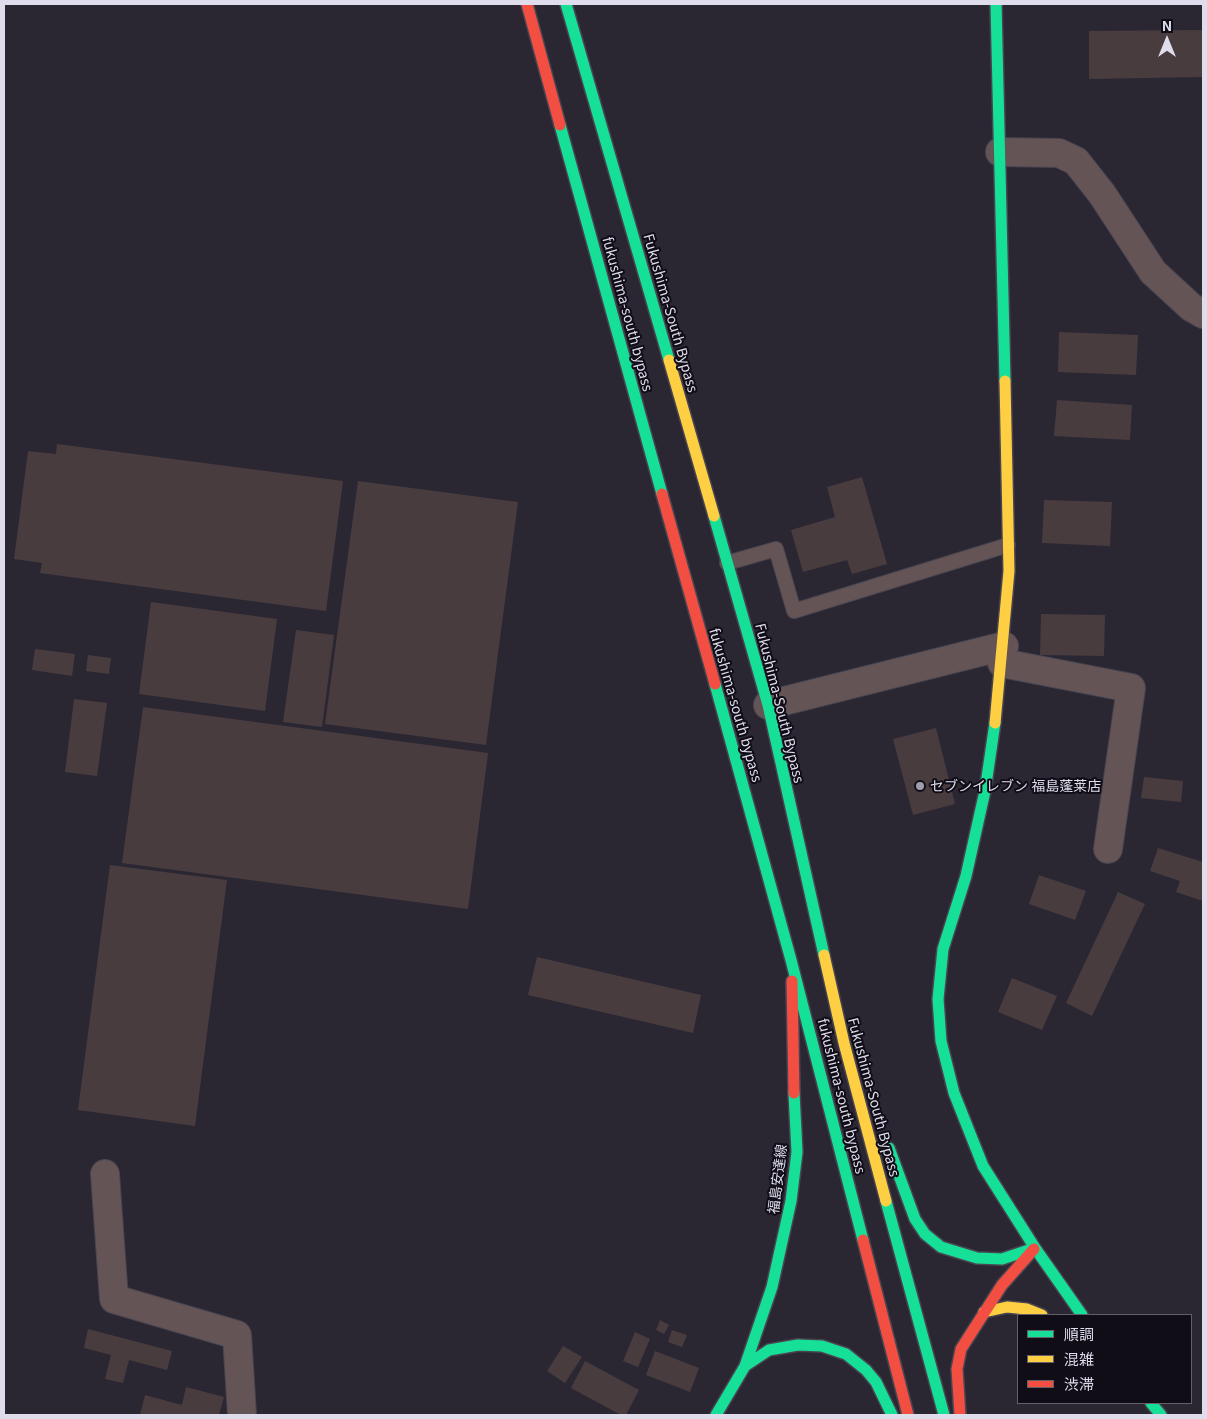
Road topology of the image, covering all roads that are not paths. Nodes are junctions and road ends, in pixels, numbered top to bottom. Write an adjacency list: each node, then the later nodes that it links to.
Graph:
1 (527, 4): 11 (main road, fukushima-south bypass)
2 (566, 4): 7 (main road, Fukushima-South Bypass)
3 (996, 4): 4 (main road)
4 (1000, 152): 5 (street); 6 (main road)
5 (1203, 314)
6 (1008, 545): 7 (lane); 8 (main road)
7 (727, 562): 9 (main road, Fukushima-South Bypass)
8 (1003, 654): 9 (street); 10 (street); 16 (main road)
9 (768, 705): 12 (main road, Fukushima-South Bypass)
10 (1108, 849)
11 (792, 960): 20 (main road, 福島安達線); 25 (main road, fukushima-south bypass)
12 (844, 1043): 13 (main road); 26 (main road, Fukushima-South Bypass)
13 (873, 1106)
14 (885, 1133): 16 (main road)
15 (105, 1174): 22 (street)
16 (1035, 1248): 17 (main road); 19 (main road)
17 (984, 1312): 18 (main road); 27 (main road)
18 (1040, 1314)
19 (1081, 1314)
20 (745, 1366): 23 (main road); 24 (main road)
21 (1151, 1404): 28 (main road)
22 (242, 1415)
23 (716, 1415)
24 (892, 1415)
25 (908, 1415)
26 (944, 1415)
27 (960, 1415)
28 (1161, 1415)

